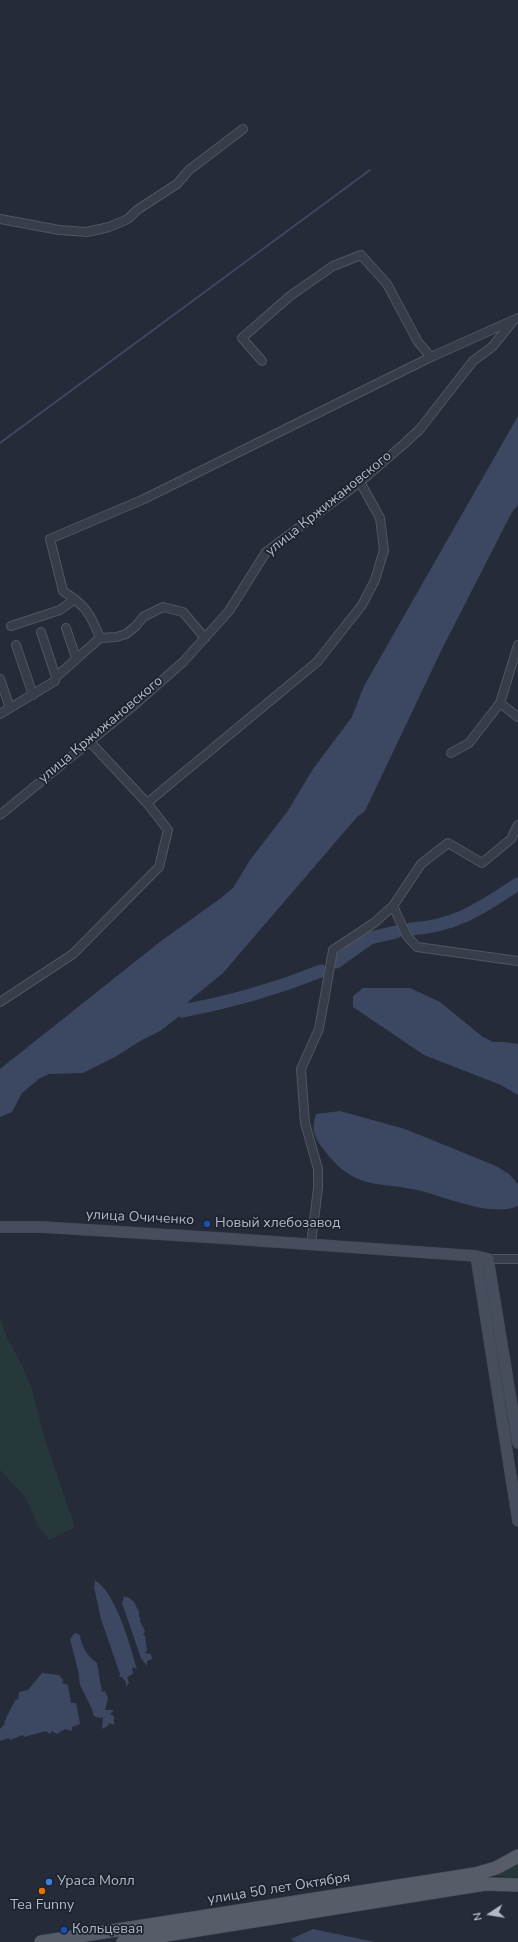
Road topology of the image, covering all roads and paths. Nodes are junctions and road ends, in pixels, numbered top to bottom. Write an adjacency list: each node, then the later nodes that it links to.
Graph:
1 (243, 129): 2 (street)
2 (0, 219)
3 (516, 319): 4 (street, улица Кржижановского); 6 (street, улица Кржижановского)
4 (431, 357): 5 (street); 7 (street, улица Кржижановского)
5 (262, 361)
6 (360, 482): 12 (street, улица Кржижановского); 25 (street)
7 (75, 599): 8 (street); 11 (street)
8 (11, 626)
9 (66, 628): 15 (street)
10 (41, 632): 16 (street)
11 (100, 638): 12 (street); 15 (street)
12 (205, 638): 23 (street, улица Кржижановского)
13 (16, 645): 18 (street)
14 (518, 645): 19 (street)
15 (76, 658): 16 (street)
16 (56, 677): 18 (street)
17 (0, 679): 20 (street)
18 (32, 695): 20 (street)
19 (500, 703): 22 (street); 24 (street)
20 (10, 708): 21 (street)
21 (0, 714)
22 (518, 717)
23 (89, 741): 25 (street); 26 (street, улица Кржижановского)
24 (451, 753)
25 (147, 803): 30 (street)
26 (0, 815)
27 (518, 825): 28 (street)
28 (393, 906): 29 (street); 32 (street)
29 (518, 962)
30 (0, 1002)
31 (0, 1227): 32 (street, улица Очиченко)
32 (311, 1244): 33 (street, улица Очиченко)
33 (476, 1256): 34 (street, улица Очиченко); 37 (street)
34 (488, 1259): 35 (street, улица Очиченко); 36 (street)
35 (518, 1260)
36 (518, 1443)
37 (518, 1521)
38 (518, 1856): 40 (main road, улица 50 лет Октября)
39 (518, 1885): 41 (main road, улица 50 лет Октября)
40 (41, 1942)
41 (123, 1942)

